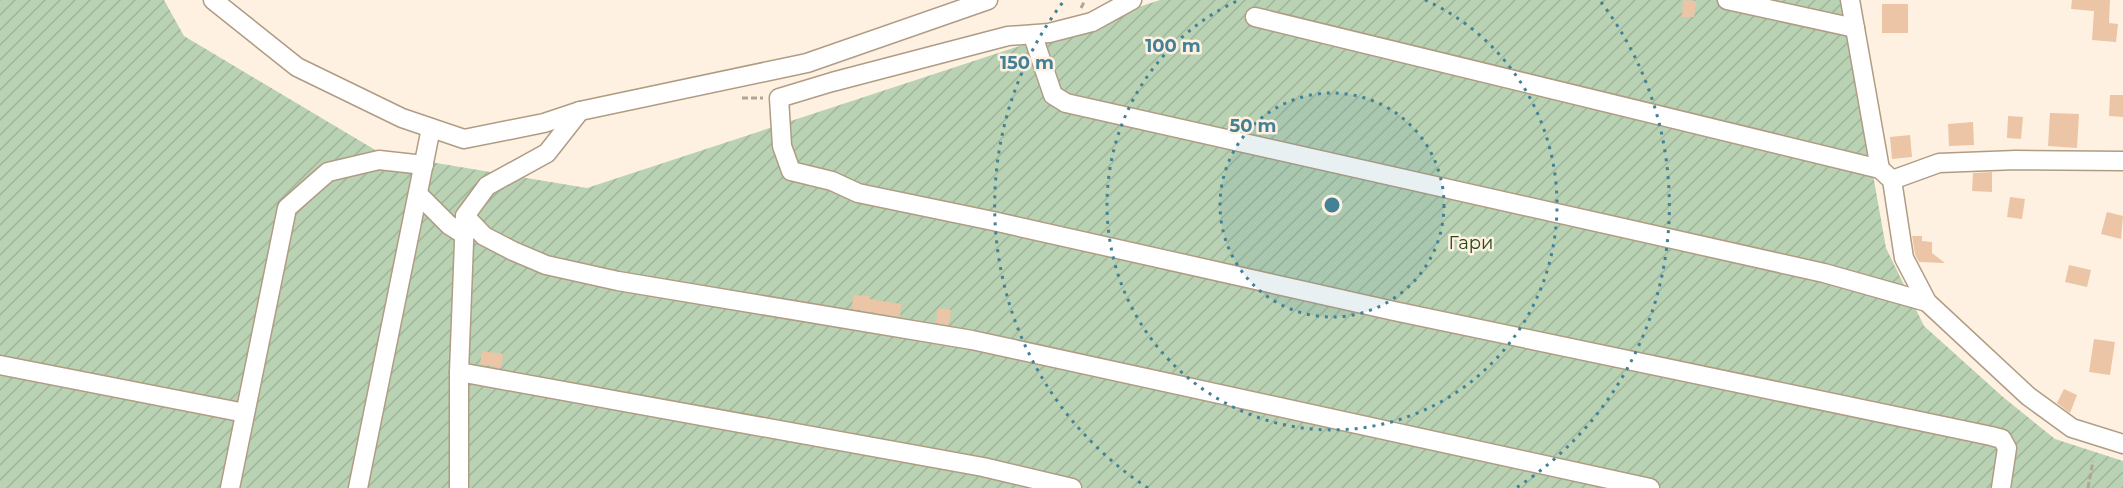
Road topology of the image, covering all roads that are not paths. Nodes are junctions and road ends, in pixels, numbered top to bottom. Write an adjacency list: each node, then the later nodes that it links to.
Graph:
1 (213, 0): 10 (street)
2 (988, 0): 9 (street)
3 (1132, 0): 27 (street)
4 (1727, 0): 7 (street)
5 (1850, 0): 7 (street)
6 (1255, 17): 13 (street)
7 (1855, 28): 13 (street)
8 (1034, 39): 17 (street)
9 (580, 111): 10 (street); 15 (street)
10 (431, 128): 12 (street)
11 (2123, 161): 13 (street)
12 (424, 165): 14 (street); 20 (street)
13 (1886, 174): 17 (street)
14 (418, 194): 16 (street); 23 (street)
15 (465, 216): 16 (street); 26 (street)
16 (465, 235): 19 (street)
17 (1927, 302): 21 (street)
18 (0, 365): 20 (street)
19 (459, 372): 24 (street); 25 (street)
20 (245, 413): 22 (street)
21 (2123, 444)
22 (230, 488)
23 (358, 488)
24 (459, 488)
25 (1072, 488)
26 (1650, 488)
27 (2001, 488)

